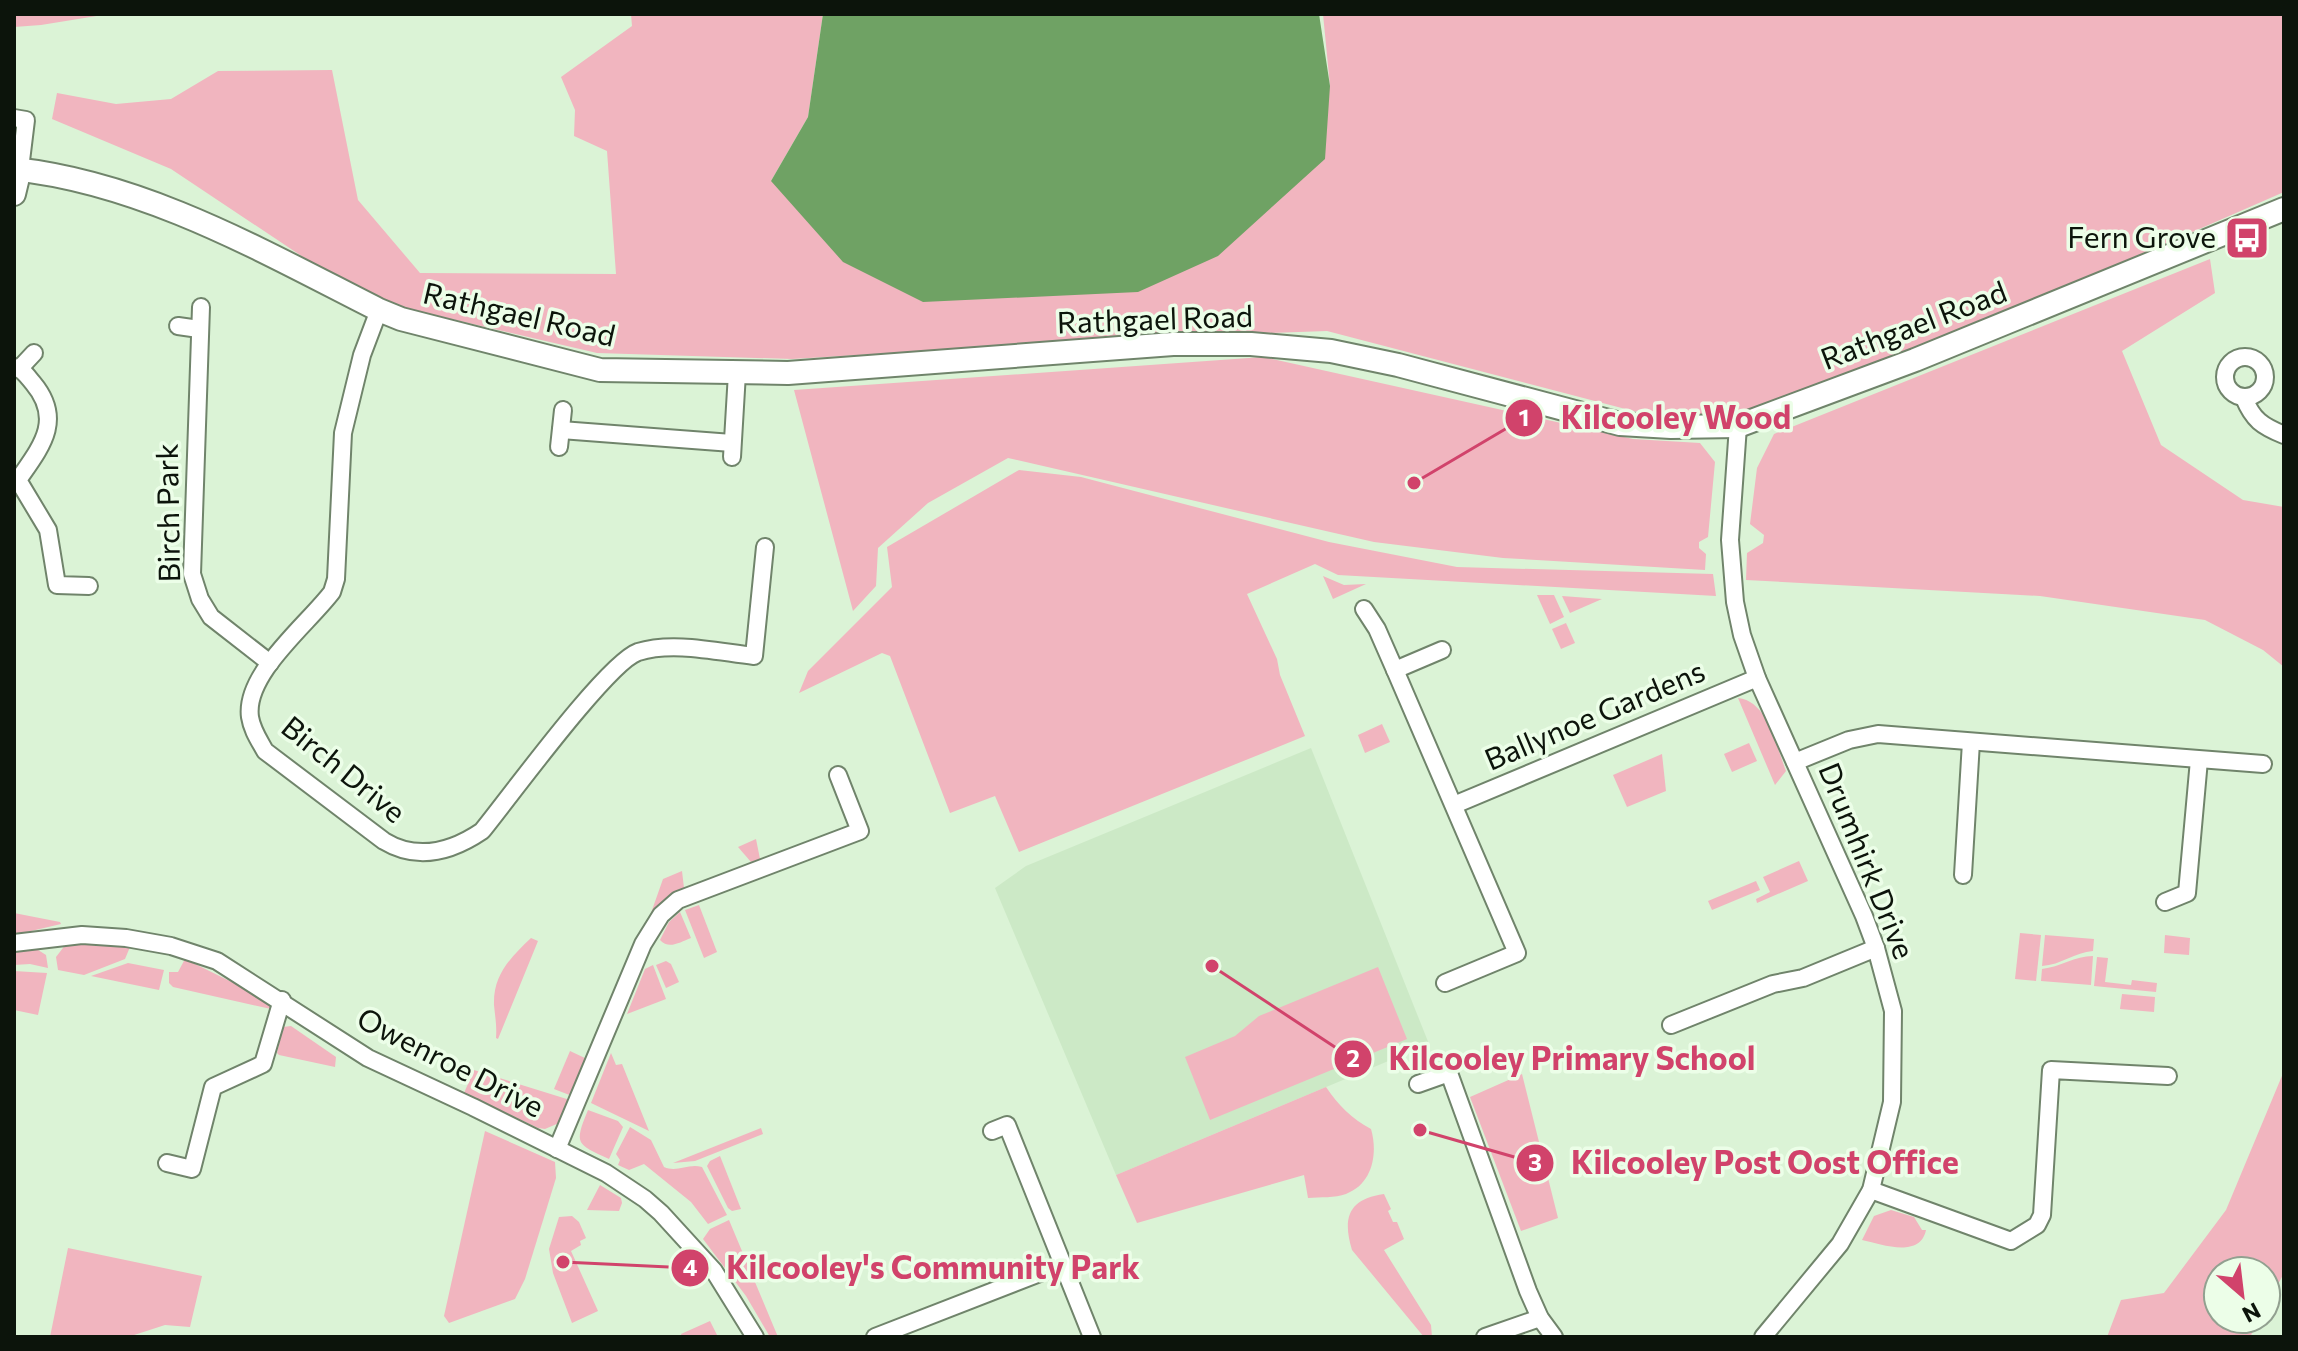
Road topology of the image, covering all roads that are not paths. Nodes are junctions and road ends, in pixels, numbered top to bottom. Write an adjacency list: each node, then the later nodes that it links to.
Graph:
1 (14, 118): 2 (street)
2 (17, 169): 3 (street); 6 (street, Rathgael Road)
3 (14, 194)
4 (2284, 209): 14 (street, Rathgael Road)
5 (201, 307): 8 (street, Birch Park)
6 (379, 310): 11 (street, Rathgael Road); 20 (street, Birch Drive)
7 (178, 326): 8 (street)
8 (199, 329): 20 (street, Birch Park)
9 (34, 353): 10 (street)
10 (17, 368): 17 (street)
11 (737, 373): 13 (street); 14 (street, Rathgael Road)
12 (2244, 398): 15 (street)
13 (563, 410)
14 (1738, 426): 22 (street, Drumhirk Drive)
15 (2284, 435)
16 (765, 547): 20 (street, Birch Drive)
17 (89, 586)
18 (1364, 609): 21 (street)
19 (1442, 650): 21 (street)
20 (270, 663)
21 (1395, 670): 28 (street)
22 (1757, 678): 25 (street, Drumhirk Drive); 28 (street, Ballynoe Gardens)
23 (1971, 742): 24 (street); 25 (street); 29 (street)
24 (2199, 760): 26 (street); 30 (street)
25 (1795, 762): 32 (street, Drumhirk Drive)
26 (2263, 764)
27 (838, 775): 39 (street)
28 (1454, 805): 33 (street)
29 (1963, 875)
30 (2165, 902)
31 (14, 943): 34 (street, Owenroe Drive)
32 (1876, 948): 35 (street); 41 (street, Drumhirk Drive)
33 (1445, 983)
34 (282, 1000): 39 (street, Owenroe Drive); 40 (street)
35 (1671, 1025)
36 (2168, 1076): 41 (street)
37 (1418, 1084): 43 (street)
38 (992, 1131): 42 (street)
39 (557, 1149): 44 (street, Owenroe Drive)
40 (167, 1163)
41 (1871, 1190): 49 (street, Drumhirk Drive)
42 (1063, 1264): 45 (street); 46 (street)
43 (1540, 1318): 47 (street); 48 (street)
44 (755, 1337)
45 (875, 1337)
46 (1092, 1337)
47 (1485, 1337)
48 (1554, 1337)
49 (1763, 1337)

